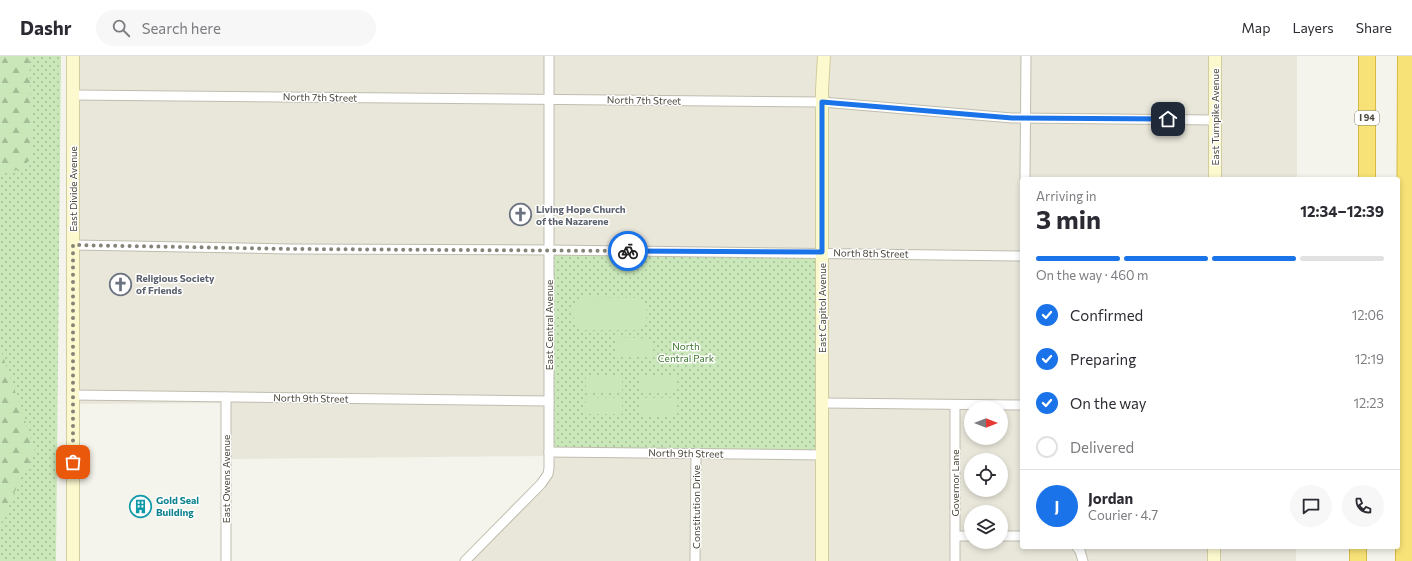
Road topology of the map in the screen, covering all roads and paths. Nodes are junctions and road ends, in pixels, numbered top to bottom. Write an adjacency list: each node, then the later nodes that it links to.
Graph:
1 (73, 56): 8 (street, East Divide Avenue)
2 (549, 56): 9 (street, East Central Avenue)
3 (824, 56): 10 (street, East Capitol Avenue)
4 (1026, 56): 11 (street)
5 (1215, 56): 12 (street, East Turnpike Avenue)
6 (1367, 56): 15 (highway, I 94)
7 (1406, 56): 20 (highway)
8 (73, 95): 9 (street, North 7th Street); 16 (street, East Divide Avenue)
9 (549, 99): 10 (street, North 7th Street); 17 (street, East Central Avenue)
10 (822, 102): 11 (street, North 7th Street); 18 (street, East Capitol Avenue)
11 (1026, 118): 12 (street, North 7th Street); 13 (street)
12 (1215, 120): 14 (street, East Turnpike Avenue)
13 (1025, 177)
14 (1215, 177)
15 (1367, 177)
16 (73, 245): 17 (street, North 8th Street); 21 (street, East Divide Avenue)
17 (549, 250): 18 (street, North 8th Street); 23 (street, East Central Avenue)
18 (822, 252): 19 (street, North 8th Street); 24 (street, East Capitol Avenue)
19 (1020, 256)
20 (1405, 378): 48 (highway); 49 (highway)
21 (73, 396): 22 (street, North 9th Street); 38 (street, East Divide Avenue)
22 (226, 397): 23 (street, North 9th Street); 39 (street, East Owens Avenue)
23 (549, 401): 27 (street, East Central Avenue)
24 (823, 403): 25 (street); 29 (street, East Capitol Avenue)
25 (955, 405): 26 (street); 30 (street, Governor Lane)
26 (1020, 405)
27 (549, 452): 28 (street, North 9th Street); 40 (street, East Central Avenue)
28 (696, 453): 29 (street, North 9th Street); 41 (street, Constitution Drive)
29 (823, 455): 42 (street, East Capitol Avenue)
30 (955, 536): 31 (street); 43 (street, Governor Lane)
31 (964, 536)
32 (1008, 536): 33 (street)
33 (1020, 536)
34 (1078, 549): 44 (street)
35 (1214, 549): 45 (street)
36 (1358, 549): 46 (highway)
37 (1366, 549): 47 (highway)
38 (73, 561)
39 (226, 561)
40 (465, 561)
41 (695, 561)
42 (822, 561)
43 (955, 561)
44 (1083, 561)
45 (1214, 561)
46 (1358, 561)
47 (1366, 561)
48 (1404, 561)
49 (1412, 561)

